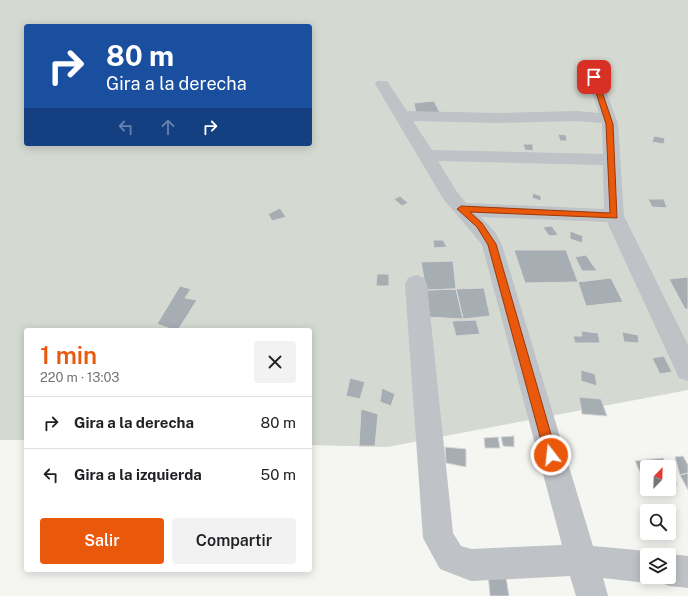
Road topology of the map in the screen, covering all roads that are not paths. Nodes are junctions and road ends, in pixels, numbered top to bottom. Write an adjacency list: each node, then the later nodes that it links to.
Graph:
1 (594, 77): 4 (street)
2 (382, 84): 3 (street)
3 (401, 116): 4 (street); 5 (street)
4 (609, 119): 6 (street)
5 (426, 154): 6 (street); 7 (street)
6 (611, 160): 8 (street)
7 (461, 209): 8 (street); 11 (street)
8 (614, 216): 10 (street)
9 (416, 284): 11 (street)
10 (688, 370)
11 (580, 560): 12 (street); 15 (street)
12 (640, 566)
13 (676, 571): 14 (street)
14 (688, 572)
15 (592, 596)

